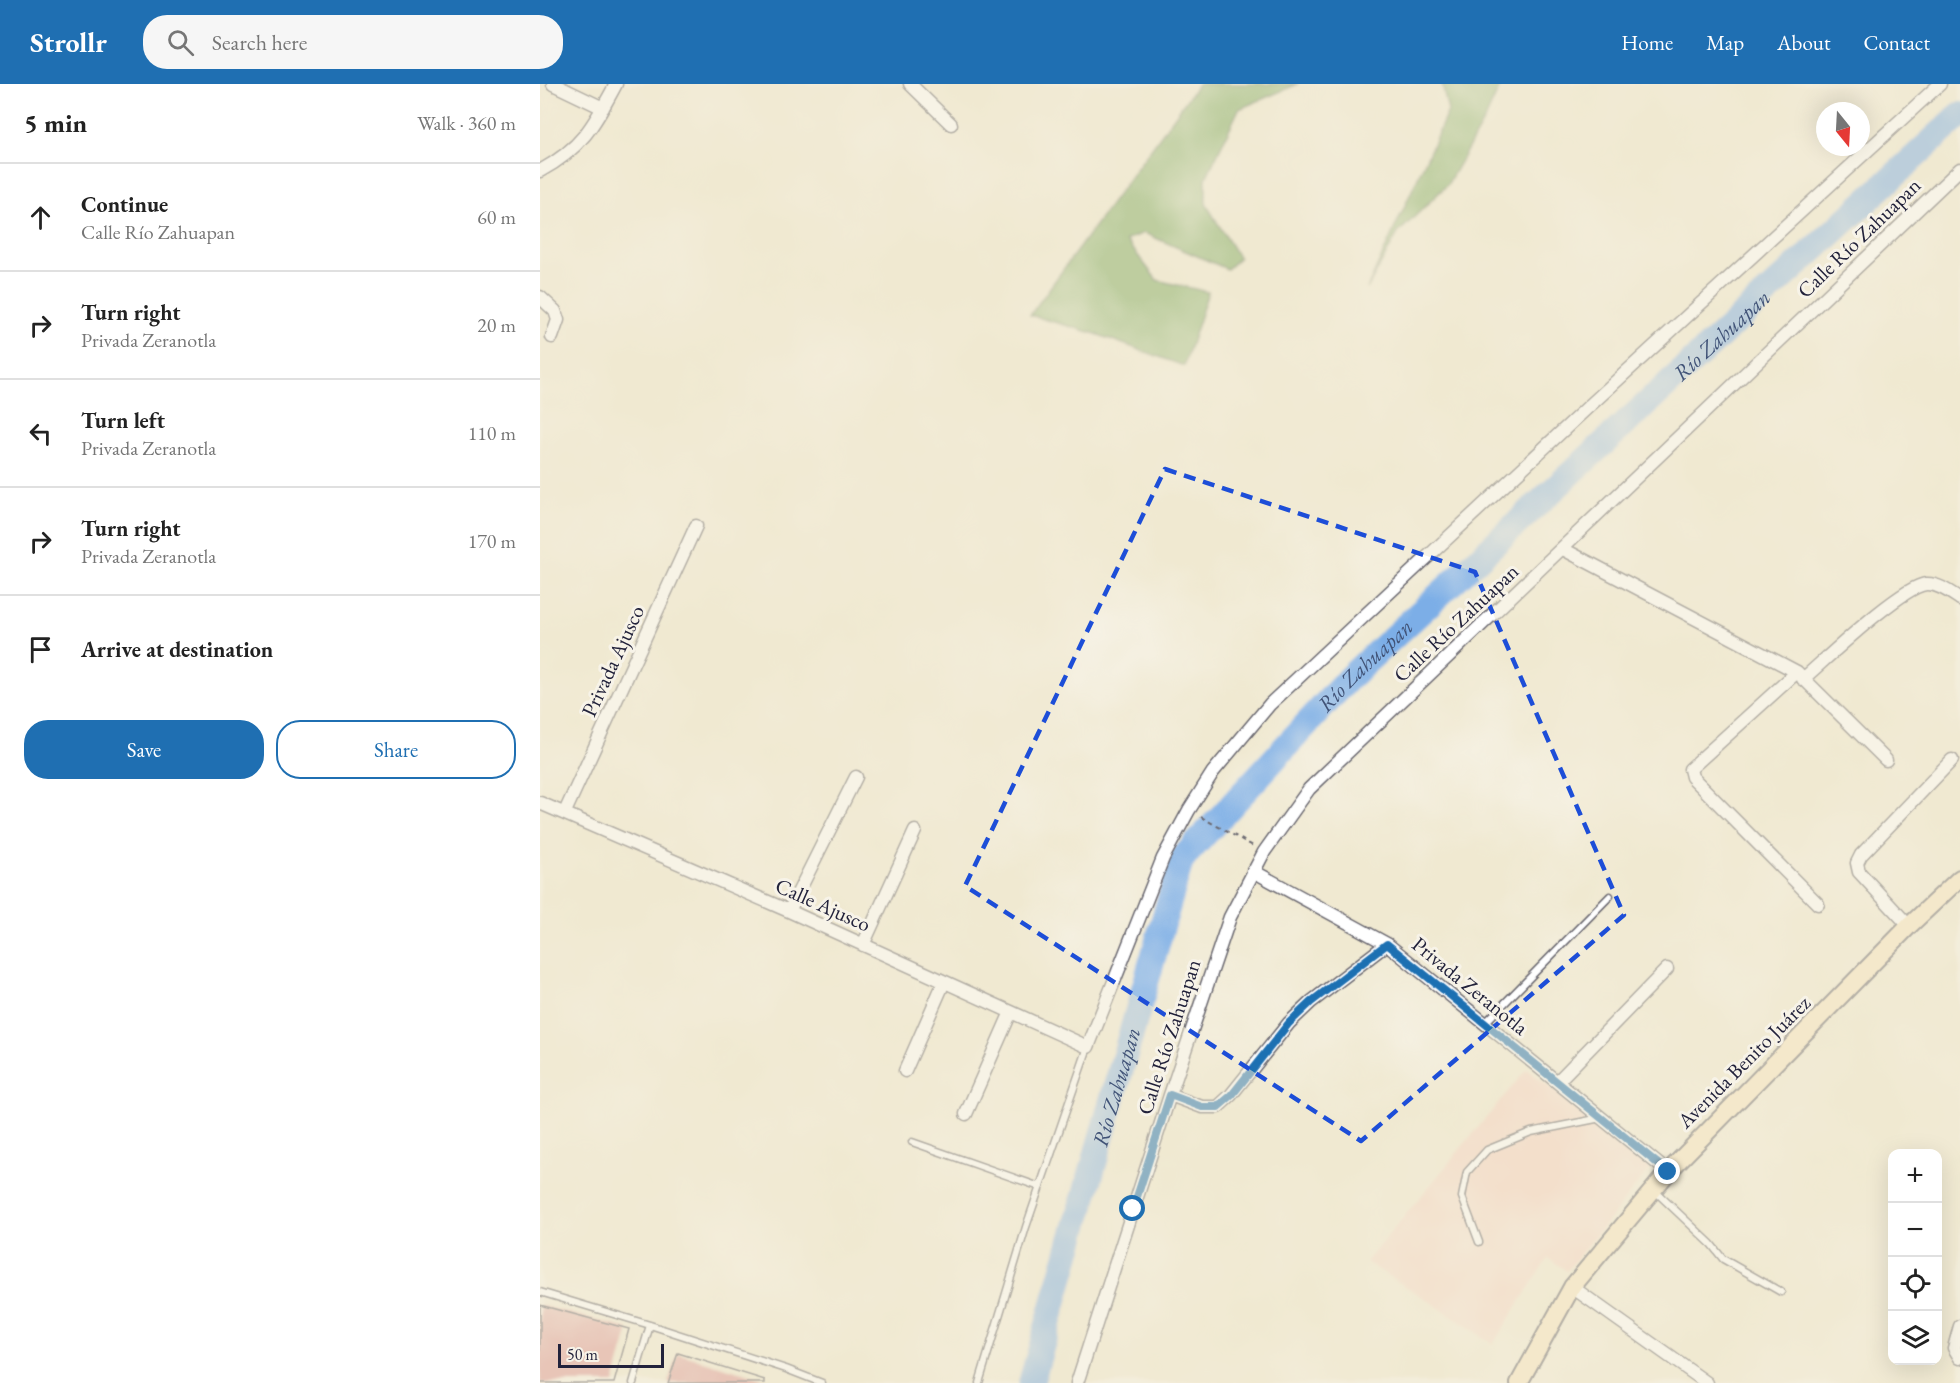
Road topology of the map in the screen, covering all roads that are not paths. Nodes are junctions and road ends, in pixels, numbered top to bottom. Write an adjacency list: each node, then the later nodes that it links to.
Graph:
1 (553, 84): 5 (street)
2 (616, 84): 5 (street)
3 (910, 84): 6 (street)
4 (1940, 84): 33 (street)
5 (603, 108): 8 (street)
6 (951, 124)
7 (1960, 169): 12 (street, Calle Río Zahuapan)
8 (540, 171)
9 (540, 297): 10 (street)
10 (552, 337)
11 (696, 526): 19 (street, Privada Ajusco)
12 (1563, 549): 14 (street); 21 (street, Calle Río Zahuapan)
13 (1960, 599): 14 (street)
14 (1800, 675): 15 (street); 24 (street)
15 (1886, 760)
16 (1952, 760): 26 (street)
17 (856, 777): 25 (street)
18 (540, 802): 19 (street, Calle Ajusco)
19 (565, 812): 25 (street, Calle Ajusco)
20 (915, 831): 28 (street)
21 (1253, 870): 27 (street); 36 (street, Calle Río Zahuapan)
22 (1960, 878): 26 (main road, Avenida Benito Juárez)
23 (1610, 896): 32 (lane)
24 (1818, 904)
25 (789, 911): 28 (street, Calle Ajusco)
26 (1909, 926): 40 (main road, Avenida Benito Juárez)
27 (1387, 944): 32 (street, Privada Zeranotla); 36 (street, Privada Zeranotla)
28 (863, 945): 30 (street, Calle Ajusco)
29 (1667, 969): 35 (street)
30 (944, 982): 31 (street, Calle Ajusco); 34 (street)
31 (1011, 1012): 33 (street, Calle Ajusco); 37 (street)
32 (1485, 1023): 35 (street, Privada Zeranotla)
33 (1088, 1047): 41 (lane)
34 (905, 1071)
35 (1557, 1082): 38 (street, Privada Zeranotla)
36 (1170, 1095): 53 (street, Calle Río Zahuapan)
37 (966, 1114)
38 (1601, 1118): 40 (street, Privada Zeranotla); 43 (lane)
39 (912, 1142): 41 (lane)
40 (1668, 1172): 42 (main road, Avenida Benito Juárez)
41 (1040, 1187): 52 (lane)
42 (1653, 1189): 44 (main road, Avenida Benito Juárez); 46 (lane)
43 (1479, 1242)
44 (1572, 1287): 54 (main road, Avenida Benito Juárez); 55 (street)
45 (540, 1292): 47 (lane)
46 (1781, 1292)
47 (650, 1325): 50 (lane); 51 (lane)
48 (1960, 1326): 49 (street)
49 (1960, 1358)
50 (633, 1383)
51 (822, 1383)
52 (979, 1383)
53 (1077, 1383)
54 (1519, 1383)
55 (1707, 1383)

